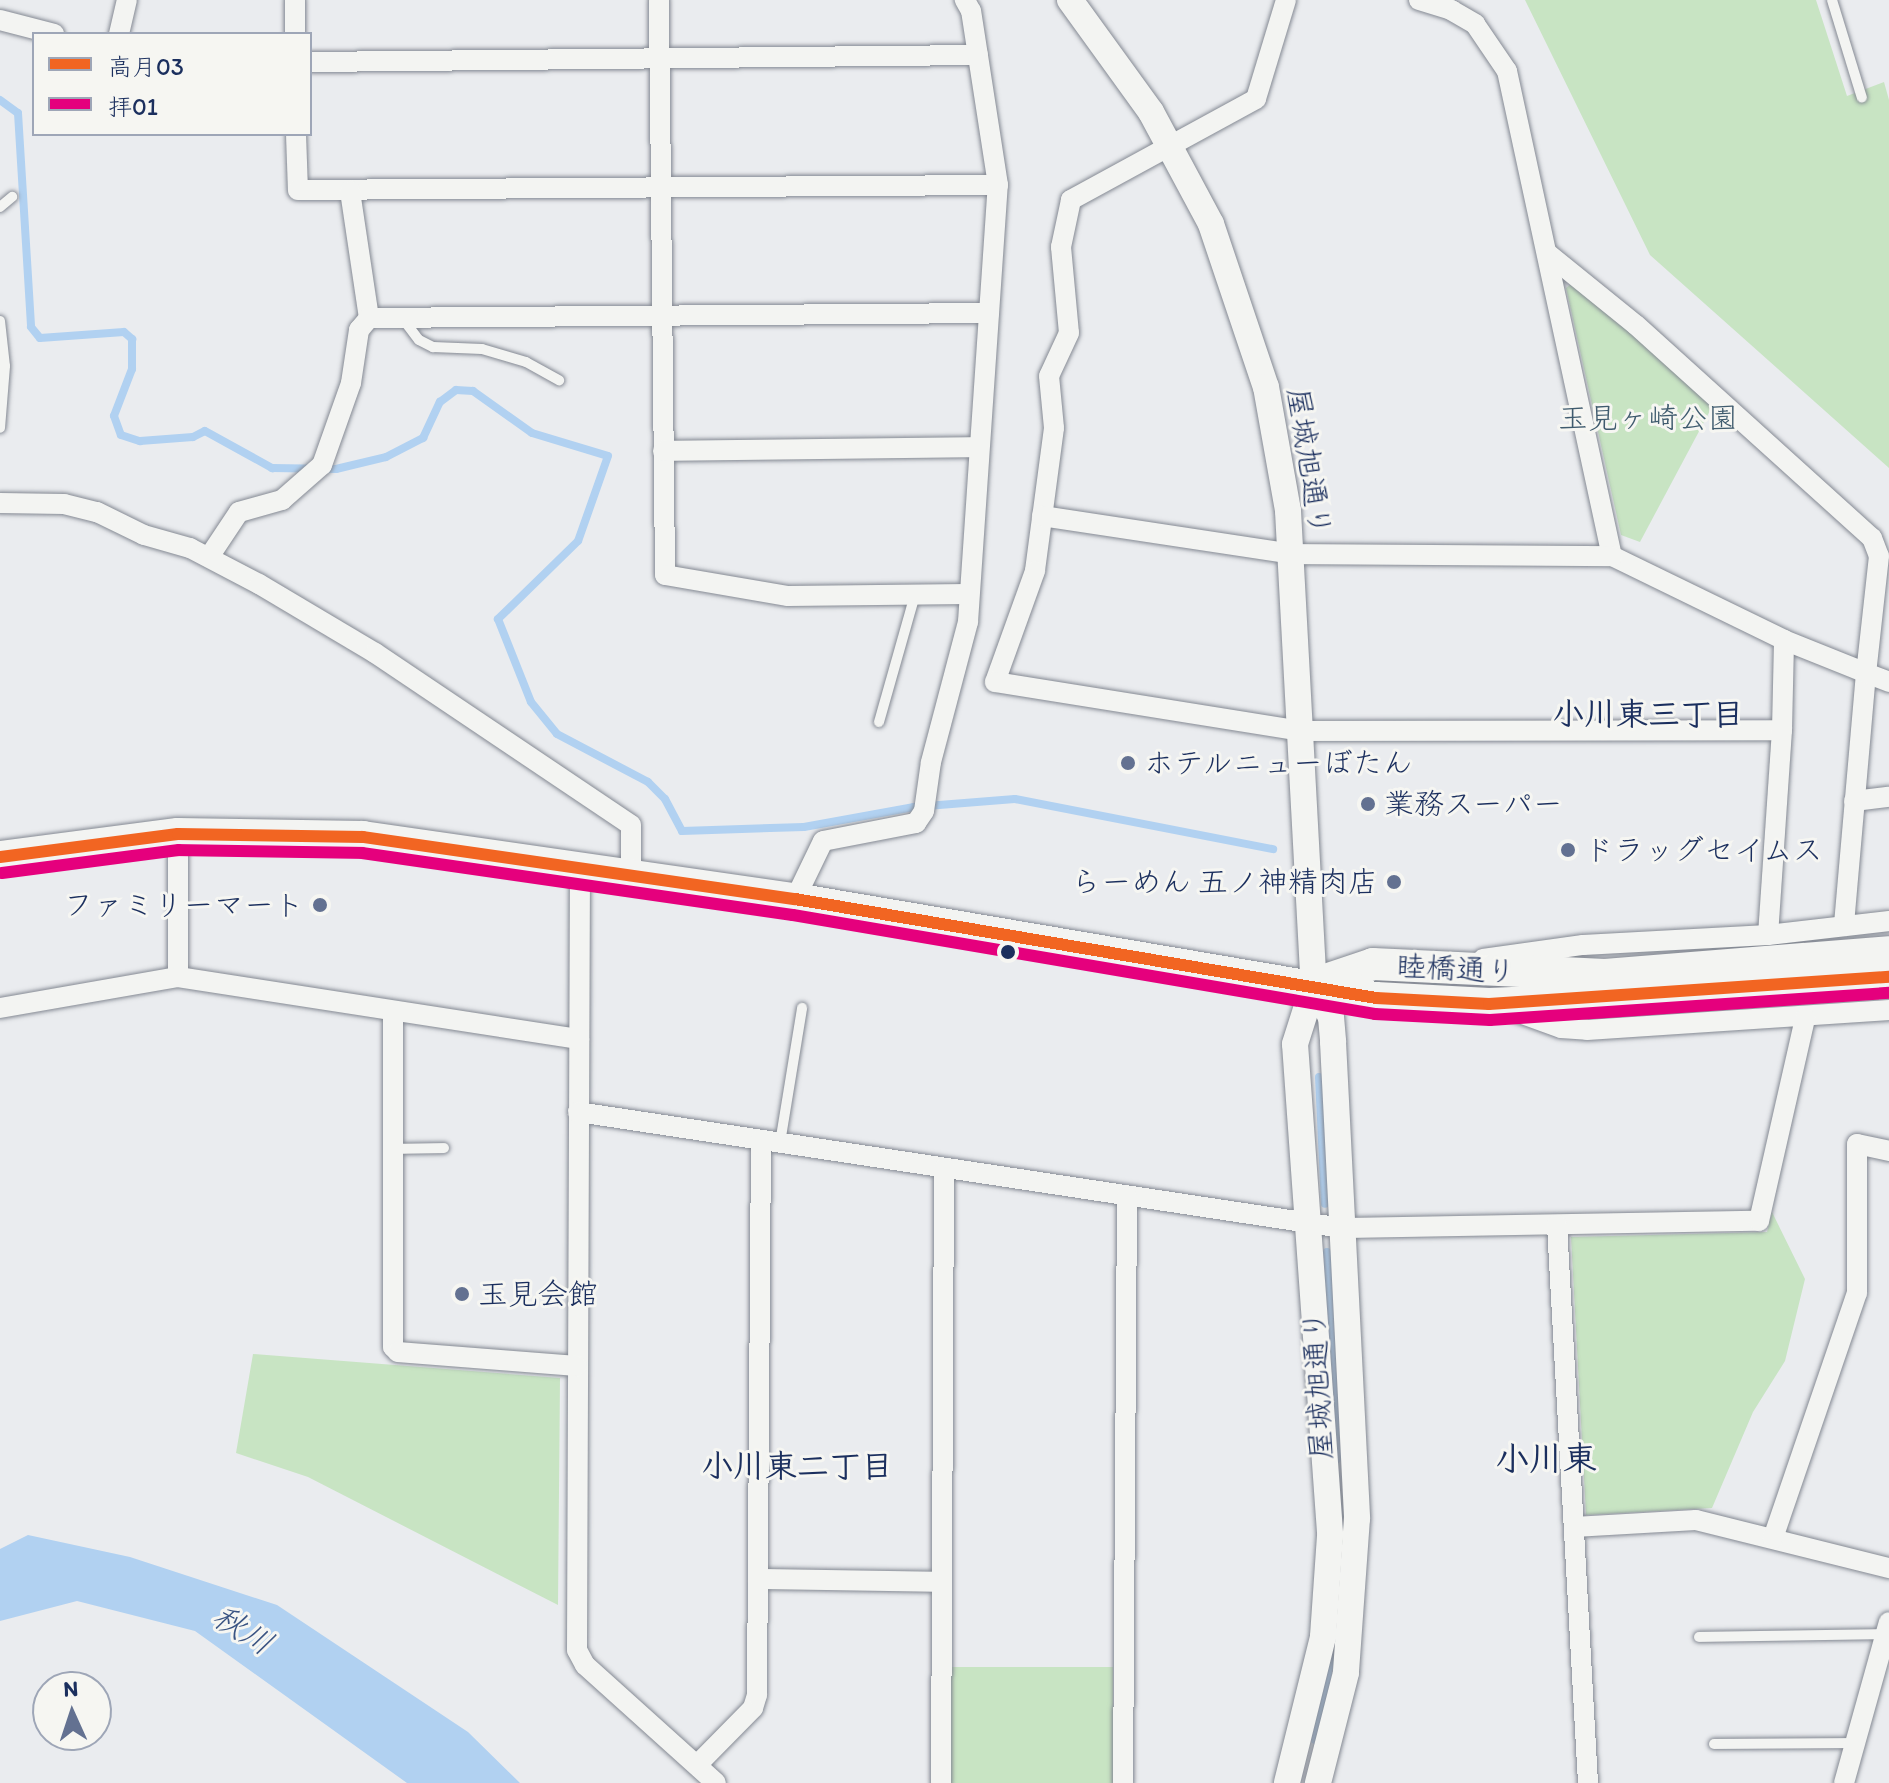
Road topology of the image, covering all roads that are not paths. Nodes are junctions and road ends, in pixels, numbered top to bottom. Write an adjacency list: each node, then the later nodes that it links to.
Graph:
1 (127, 0): 11 (street)
2 (295, 0): 12 (street)
3 (659, 0): 14 (street)
4 (965, 0): 13 (street)
5 (1070, 0): 18 (street, 屋城旭通り)
6 (1286, 0): 18 (street)
7 (1419, 0): 24 (street)
8 (1832, 0): 16 (lane)
9 (0, 20): 10 (street)
10 (46, 32)
11 (119, 32)
12 (295, 32)
13 (978, 55): 14 (street); 19 (street)
14 (659, 58): 15 (street); 21 (street)
15 (312, 62)
16 (1862, 98)
17 (296, 136): 20 (street)
18 (1170, 145): 35 (street); 36 (street, 屋城旭通り)
19 (998, 185): 21 (street); 25 (street)
20 (350, 191): 21 (street); 26 (street)
21 (660, 191): 28 (street)
22 (12, 197): 23 (lane)
23 (0, 207)
24 (1547, 253): 37 (street); 42 (street)
25 (989, 313): 28 (street); 32 (street)
26 (369, 318): 27 (street); 38 (street)
27 (403, 319): 28 (street); 30 (lane)
28 (662, 319): 33 (street)
29 (0, 321): 31 (lane)
30 (559, 380)
31 (0, 428)
32 (979, 447): 33 (street); 39 (street)
33 (663, 451): 40 (street)
34 (0, 503): 38 (street)
35 (1042, 516): 36 (street); 46 (street)
36 (1292, 554): 37 (street); 46 (street, 屋城旭通り)
37 (1612, 556): 41 (street)
38 (209, 557): 52 (street)
39 (968, 594): 40 (street); 53 (street)
40 (915, 595): 44 (lane)
41 (1784, 640): 42 (street); 45 (street)
42 (1866, 673): 43 (street); 48 (street)
43 (1889, 682)
44 (879, 722)
45 (1782, 730): 46 (street); 56 (street)
46 (1300, 731): 61 (street, 屋城旭通り)
47 (1889, 797): 48 (street)
48 (1854, 801): 55 (street)
49 (178, 834): 50 (main road, 睦橋通り); 51 (main road, 睦橋通り); 59 (street)
50 (0, 857)
51 (580, 866): 52 (main road, 睦橋通り); 69 (street)
52 (631, 873): 53 (main road, 睦橋通り)
53 (795, 899): 61 (main road, 睦橋通り)
54 (1889, 921): 55 (street)
55 (1844, 926): 56 (street)
56 (1768, 935): 58 (street)
57 (1889, 952): 62 (main road, 睦橋通り)
58 (1434, 967): 61 (main road, 睦橋通り); 62 (main road, 睦橋通り)
59 (178, 977): 64 (street); 67 (street)
60 (1889, 977): 62 (main road, 睦橋通り)
61 (1314, 984): 63 (main road, 睦橋通り); 77 (street, 屋城旭通り); 79 (street, 屋城旭通り)
62 (1606, 987): 63 (main road, 睦橋通り)
63 (1497, 1004): 68 (street)
64 (0, 1008)
65 (802, 1008): 71 (lane)
66 (1889, 1010): 68 (street)
67 (393, 1011): 69 (street); 73 (street)
68 (1805, 1018): 78 (street)
69 (579, 1039): 70 (street)
70 (578, 1112): 71 (street); 80 (street)
71 (771, 1141): 75 (street); 84 (street)
72 (444, 1148): 73 (lane)
73 (392, 1149): 80 (street)
74 (1889, 1151): 82 (street)
75 (944, 1168): 76 (street); 85 (street)
76 (1127, 1197): 77 (street); 93 (street)
77 (1307, 1223): 79 (street); 94 (street, 屋城旭通り)
78 (1557, 1225): 79 (street); 81 (street)
79 (1342, 1228): 95 (street, 屋城旭通り)
80 (576, 1366): 90 (street)
81 (1574, 1527): 82 (street); 96 (street)
82 (1773, 1538): 83 (street)
83 (1889, 1568)
84 (758, 1579): 85 (street); 90 (street)
85 (941, 1582): 92 (street)
86 (1887, 1628): 87 (lane); 88 (street)
87 (1699, 1637)
88 (1855, 1743): 89 (lane); 97 (street)
89 (1714, 1744)
90 (697, 1765): 91 (street)
91 (716, 1783)
92 (941, 1783)
93 (1123, 1783)
94 (1287, 1783)
95 (1318, 1783)
96 (1588, 1783)
97 (1844, 1783)

